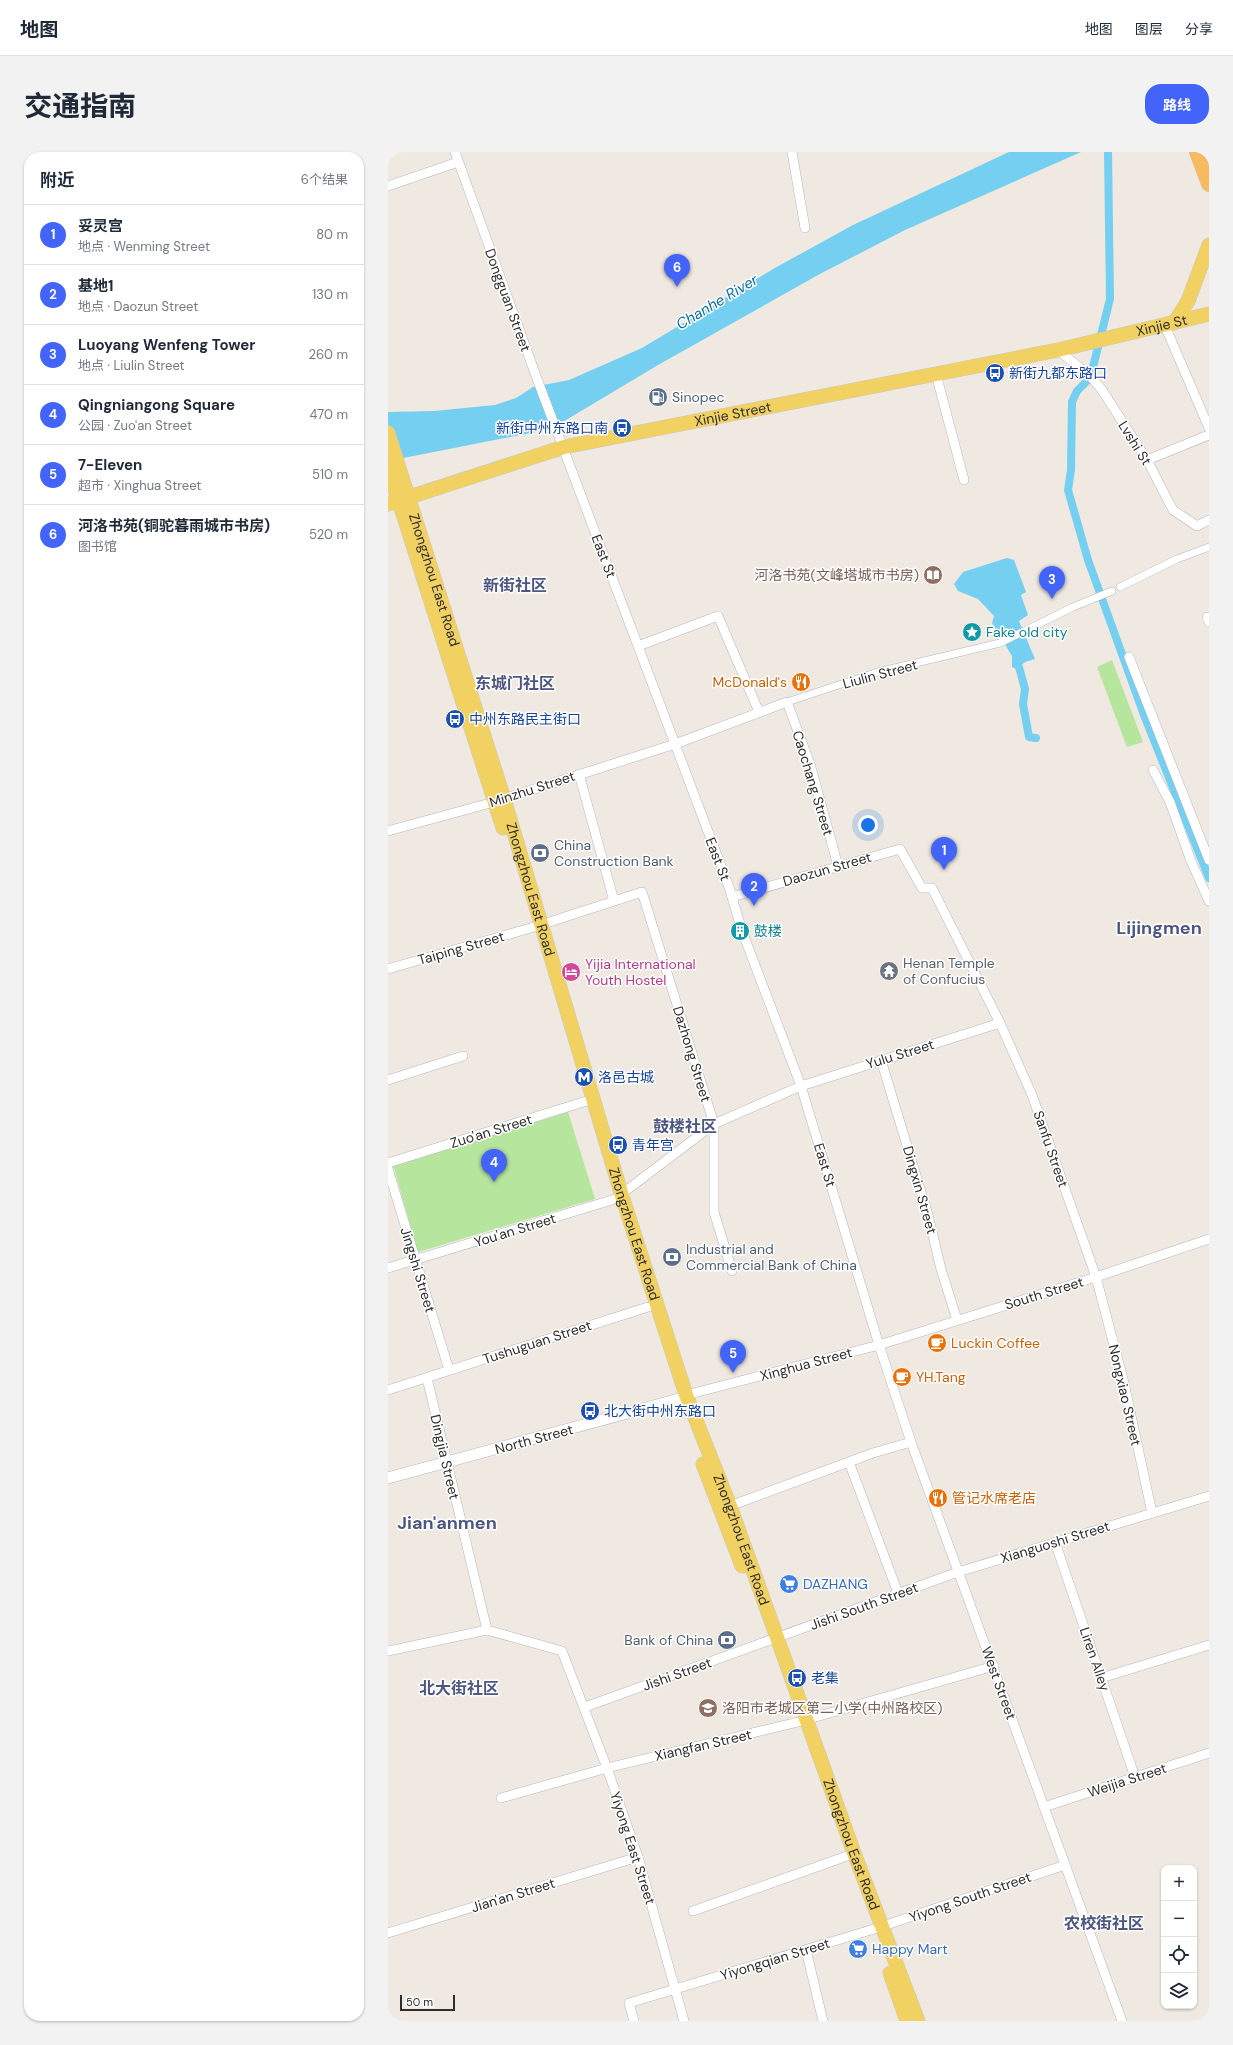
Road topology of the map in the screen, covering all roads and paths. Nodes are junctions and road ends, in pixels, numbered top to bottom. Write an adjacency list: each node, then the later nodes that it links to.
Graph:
1 (455, 152): 6 (street, Dongguan Street)
2 (792, 152): 9 (street)
3 (1197, 152): 7 (highway)
4 (1208, 152): 5 (highway)
5 (1209, 155)
6 (458, 162): 8 (street); 20 (street, Dongguan Street)
7 (1209, 184)
8 (388, 186)
9 (805, 228)
10 (1209, 245): 13 (main road)
11 (1209, 314): 13 (main road, Xinjie St)
12 (1209, 324): 13 (main road)
13 (1169, 327): 14 (main road, Xinjie St); 17 (street)
14 (1082, 347): 15 (main road, Xinjie Street)
15 (1060, 352): 16 (main road, Xinjie Street); 21 (street, Lvshi St)
16 (937, 377): 20 (main road, Xinjie Street); 23 (street)
17 (1209, 428)
18 (388, 433): 22 (main road, Zhongzhou East Road)
19 (1209, 435): 21 (street)
20 (565, 451): 24 (main road, Xinjie Street); 29 (street, East St)
21 (1147, 460): 25 (street, Lvshi St)
22 (392, 477): 24 (main road, Zhongzhou East Road)
23 (964, 480)
24 (399, 504): 36 (main road, Zhongzhou East Road)
25 (1209, 520)
26 (1209, 547): 27 (street)
27 (1120, 586)
28 (1112, 591): 31 (street, Liulin Street)
29 (638, 646): 32 (street); 33 (street, East St)
30 (1129, 657): 39 (street)
31 (787, 702): 32 (street, Liulin Street); 40 (street, Caochang Street)
32 (759, 712): 33 (street, Liulin Street)
33 (675, 744): 35 (street, Minzhu Street); 42 (street, East St)
34 (1153, 770): 44 (street)
35 (579, 774): 36 (street, Minzhu Street); 43 (street)
36 (499, 801): 37 (street, Minzhu Street); 45 (main road, Zhongzhou East Road)
37 (388, 831)
38 (900, 849): 40 (street, Daozun Street); 47 (street, Sanfu Street)
39 (1209, 860)
40 (838, 866): 42 (street, Daozun Street)
41 (642, 892): 43 (street, Taiping Street); 53 (street, Dazhong Street)
42 (732, 897): 51 (street, East St)
43 (614, 901): 45 (street, Taiping Street)
44 (1209, 901)
45 (538, 926): 46 (street, Taiping Street); 52 (main road, Zhongzhou East Road)
46 (388, 969)
47 (1000, 1023): 49 (street, Yulu Street); 61 (street, Sanfu Street)
48 (463, 1056): 50 (street)
49 (881, 1060): 51 (street, Yulu Street); 63 (street, Dingxin Street)
50 (388, 1080)
51 (801, 1086): 53 (street, Yulu Street); 64 (street, East St)
52 (590, 1100): 54 (street, Zuo'an Street); 56 (main road, Zhongzhou East Road)
53 (713, 1120): 56 (street, Yulu Street); 60 (street, Dazhong Street)
54 (388, 1162)
55 (388, 1169): 58 (street, Jingshi Street)
56 (619, 1198): 58 (street, You'an Street); 62 (main road, Zhongzhou East Road); 68 (main road, Zhongzhou East Road)
57 (1209, 1238): 61 (street, South Street)
58 (415, 1260): 59 (street, You'an Street); 65 (street, Jingshi Street)
59 (388, 1268)
60 (732, 1271)
61 (1096, 1277): 63 (street, South Street); 76 (street, Nongxiao Street)
62 (648, 1307): 65 (street, Tushuguan Street); 68 (main road, Zhongzhou East Road)
63 (957, 1320): 64 (street, South Street)
64 (879, 1344): 68 (street, Xinghua Street); 69 (street, West Street)
65 (448, 1370): 66 (street, Tushuguan Street)
66 (427, 1378): 67 (street, Tushuguan Street); 70 (street, Dingjia Street)
67 (388, 1390)
68 (681, 1396): 70 (street, North Street); 75 (main road, Zhongzhou East Road); 81 (main road, Zhongzhou East Road)
69 (911, 1442): 71 (street); 78 (street, West Street)
70 (446, 1460): 72 (street, North Street); 73 (street, North Street); 80 (street, Dingjia Street)
71 (849, 1462): 75 (street); 79 (street)
72 (388, 1471)
73 (388, 1478)
74 (1209, 1496): 76 (street, Xianguoshi Street)
75 (730, 1506): 81 (main road, Zhongzhou East Road)
76 (1152, 1513): 77 (street, Xianguoshi Street)
77 (1055, 1542): 78 (street, Xianguoshi Street); 85 (street, Liren Alley)
78 (958, 1572): 79 (street, Jishi South Street); 84 (street, West Street)
79 (898, 1593): 81 (street, Jishi South Street)
80 (487, 1630): 83 (street); 86 (street, Yiyong East Street)
81 (774, 1640): 86 (street, Jishi Street); 87 (main road, Zhongzhou East Road)
82 (1209, 1645): 85 (street)
83 (388, 1651)
84 (994, 1666): 87 (street, Xiangfan Street); 92 (street, West Street)
85 (1101, 1678): 90 (street, Liren Alley)
86 (585, 1708): 89 (street, Yiyong East Street)
87 (802, 1721): 89 (street, Xiangfan Street); 93 (main road, Zhongzhou East Road); 97 (main road, Zhongzhou East Road)
88 (1209, 1753): 90 (street, Weijia Street)
89 (607, 1768): 91 (street, Xiangfan Street); 94 (street, Yiyong East Street)
90 (1135, 1777): 92 (street, Weijia Street)
91 (501, 1798)
92 (1044, 1807): 95 (street, West Street)
93 (847, 1856): 96 (street); 97 (main road, Zhongzhou East Road)
94 (638, 1857): 98 (street, Jian'an Street); 100 (street, Yiyong East Street)
95 (1065, 1865): 97 (street, Yiyong South Street); 106 (street, West Street)
96 (693, 1911)
97 (879, 1928): 99 (street, Yiyongqian Street); 104 (main road, Zhongzhou East Road); 105 (main road, Zhongzhou East Road)
98 (388, 1933)
99 (806, 1950): 100 (street, Yiyongqian Street); 103 (street)
100 (675, 1990): 101 (street, Yiyongqian Street); 102 (street, Yiyong East Street)
101 (634, 2021)
102 (684, 2021)
103 (823, 2021)
104 (907, 2021)
105 (918, 2021)
106 (1122, 2021)

